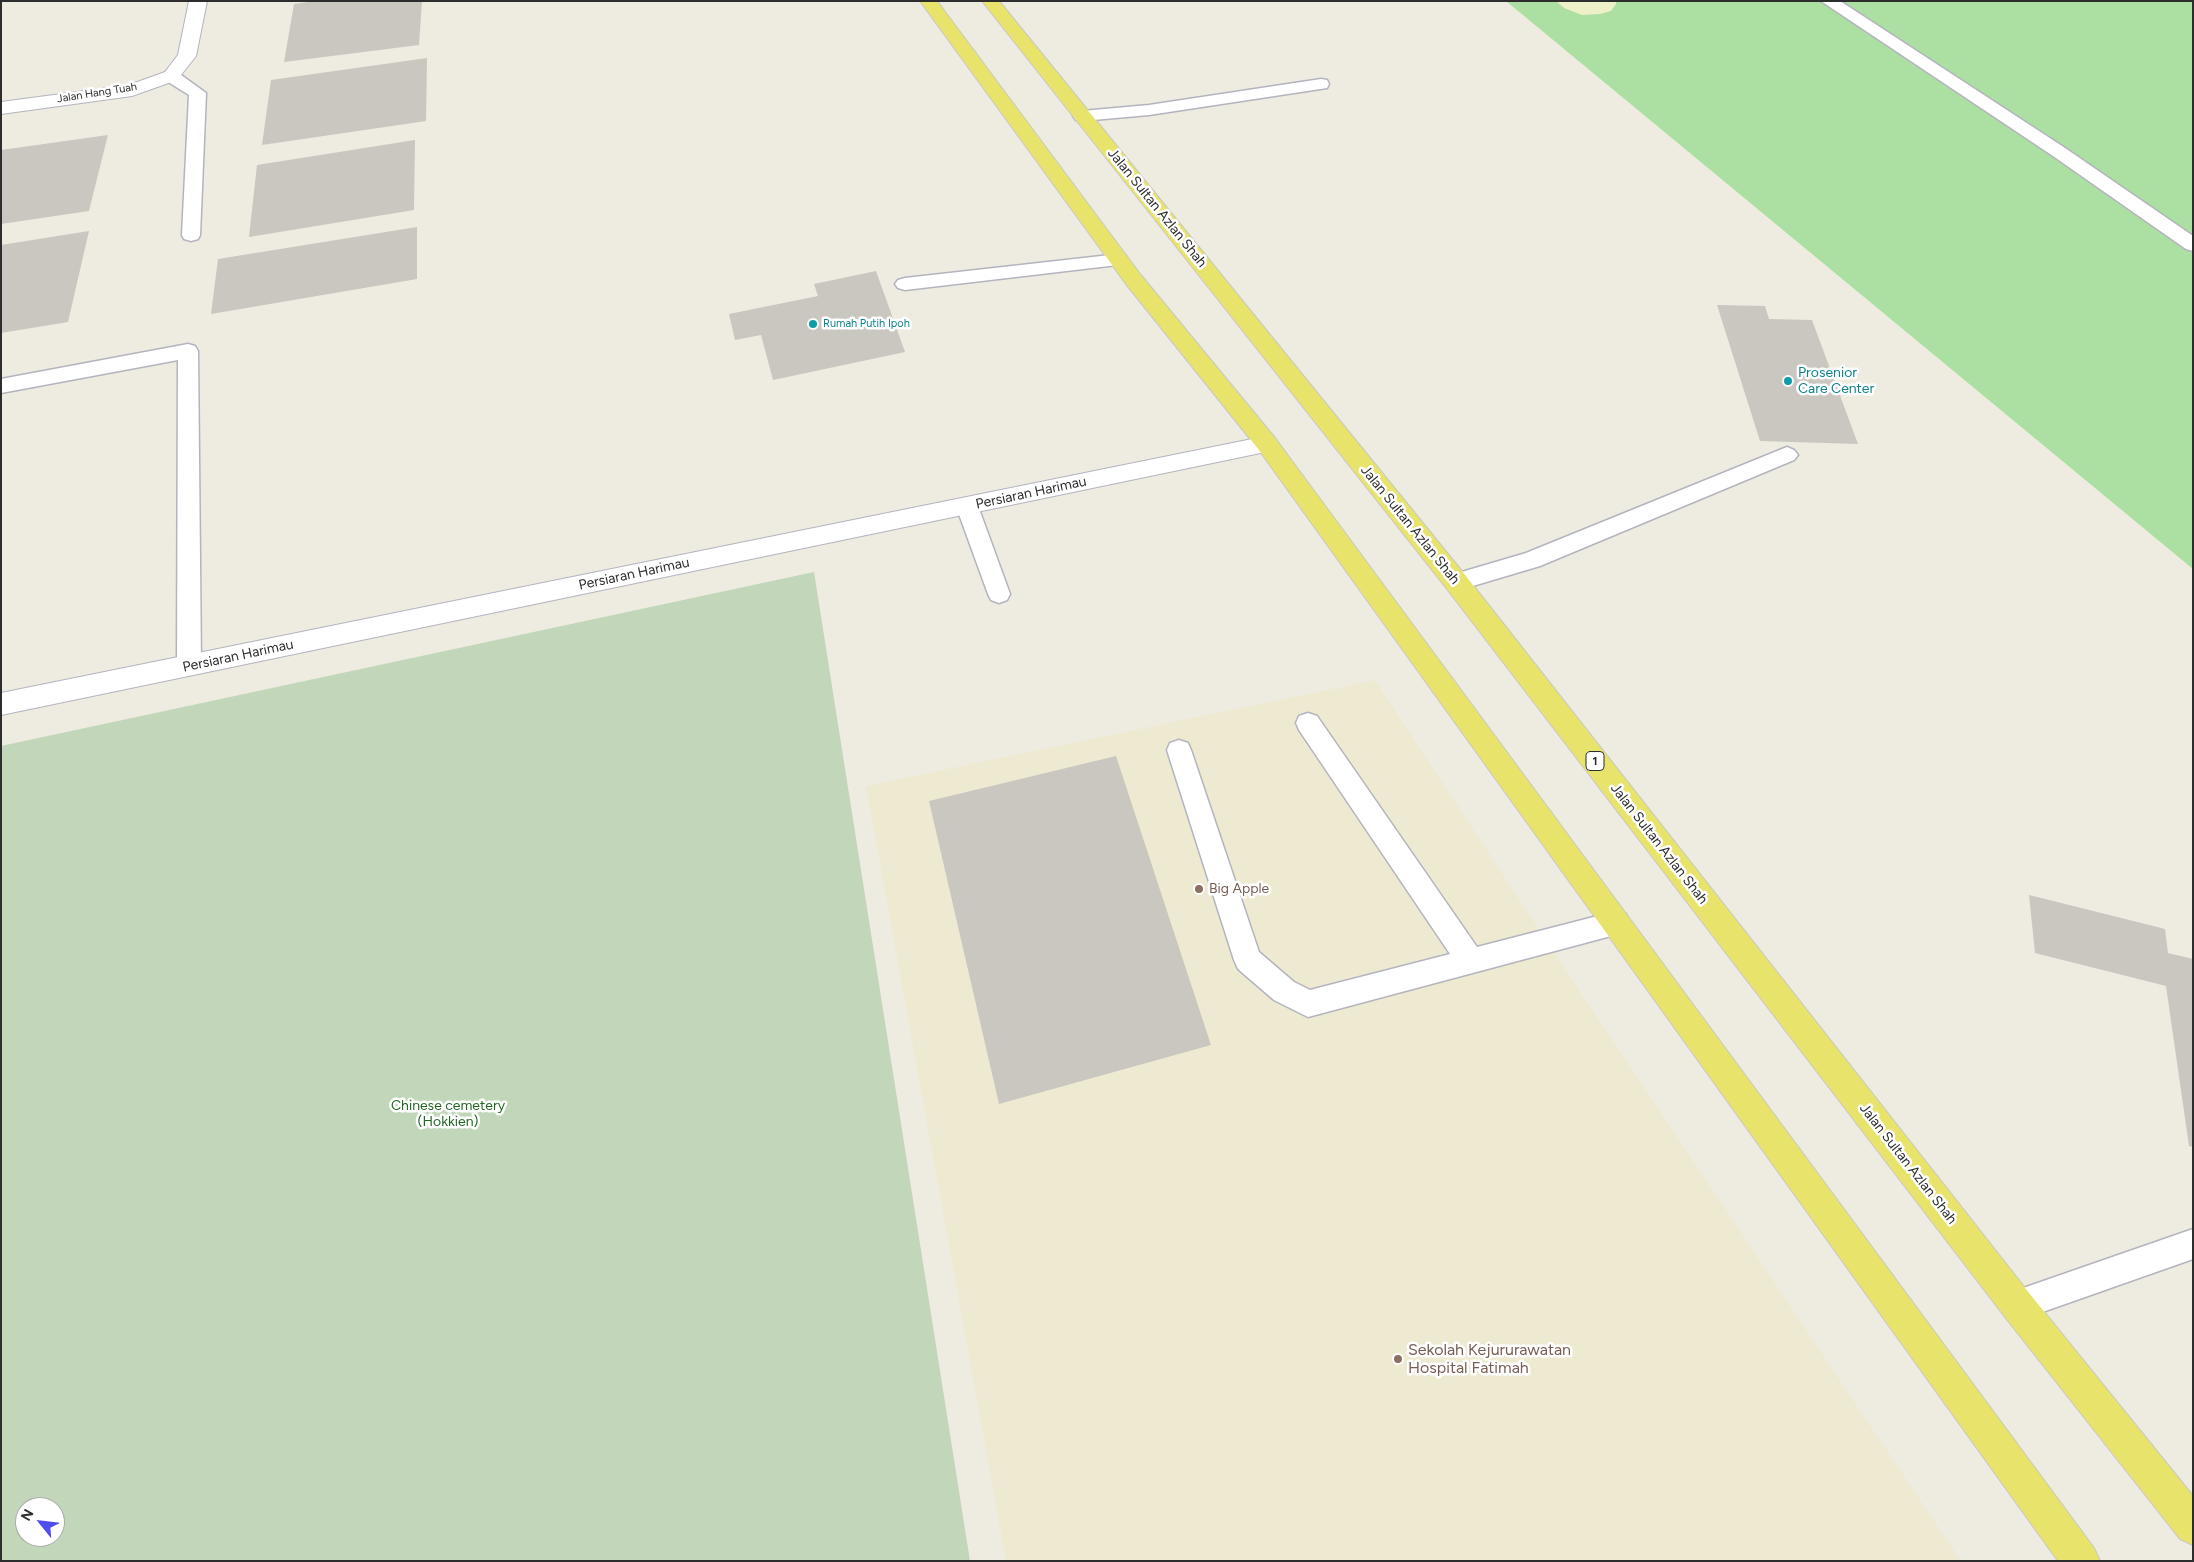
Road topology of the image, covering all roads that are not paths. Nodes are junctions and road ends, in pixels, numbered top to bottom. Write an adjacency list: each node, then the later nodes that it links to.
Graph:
1 (198, 1): 5 (street)
2 (928, 1): 11 (main road)
3 (990, 1): 8 (main road, Jalan Sultan Azlan Shah / 1)
4 (1829, 1): 10 (lane)
5 (171, 76): 7 (street, Jalan Hang Tuah); 9 (lane)
6 (1321, 84): 8 (lane)
7 (1, 108)
8 (1082, 116): 17 (main road, Jalan Sultan Azlan Shah / 1)
9 (191, 235)
10 (2193, 245)
11 (1119, 260): 12 (lane); 14 (main road)
12 (905, 284)
13 (1, 386): 19 (lane)
14 (1267, 444): 16 (street, Persiaran Harimau); 23 (main road)
15 (1787, 455): 17 (lane)
16 (967, 506): 18 (lane); 19 (street, Persiaran Harimau)
17 (1456, 582): 26 (main road, Jalan Sultan Azlan Shah / 1)
18 (999, 594)
19 (190, 666): 20 (street, Persiaran Harimau)
20 (1, 704)
21 (1308, 723): 24 (lane)
22 (1178, 750): 24 (lane)
23 (1617, 924): 24 (lane); 28 (main road)
24 (1471, 962)
25 (2193, 1244): 26 (lane)
26 (2017, 1305): 27 (main road, Jalan Sultan Azlan Shah / 1)
27 (2193, 1526)
28 (2082, 1561)

